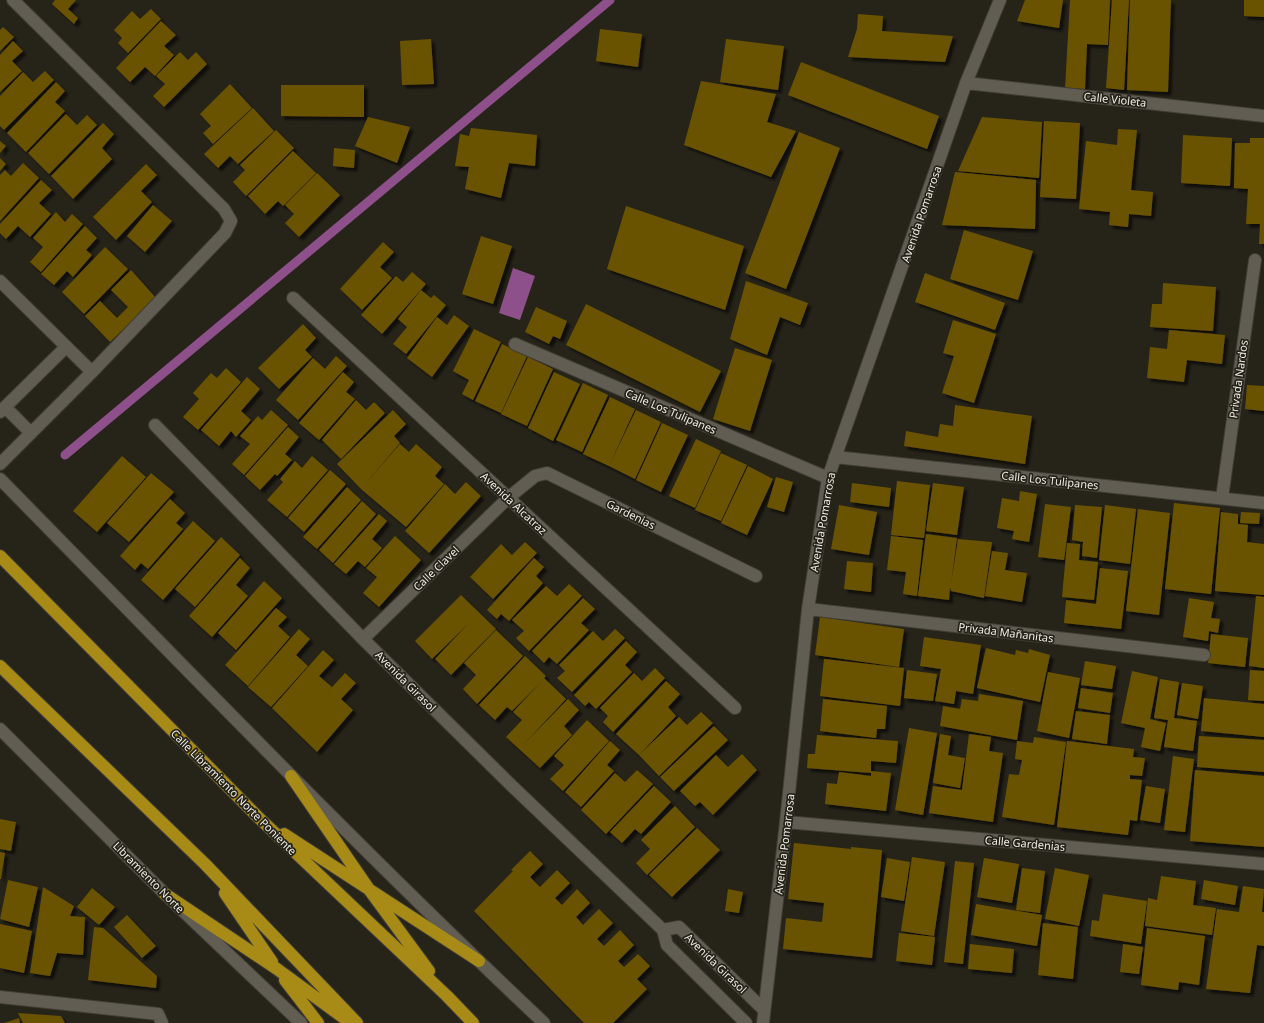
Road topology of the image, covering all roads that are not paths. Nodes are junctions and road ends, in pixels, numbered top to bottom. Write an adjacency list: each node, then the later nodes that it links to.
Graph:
1 (13, 0): 10 (street)
2 (1000, 0): 3 (street, Avenida Pomarrosa)
3 (966, 83): 4 (street, Calle Violeta); 14 (street, Avenida Pomarrosa)
4 (1264, 116)
5 (1254, 260): 19 (street, Privada Nardos)
6 (0, 281): 9 (street)
7 (293, 298): 18 (street, Avenida Alcatraz)
8 (515, 344): 16 (street, Calle Los Tulipanes)
9 (65, 348): 10 (street); 11 (street)
10 (92, 372): 13 (street)
11 (3, 409): 13 (street)
12 (155, 425): 24 (street, Avenida Girasol)
13 (31, 433): 15 (street)
14 (835, 457): 16 (street, Avenida Pomarrosa); 19 (street, Calle Los Tulipanes)
15 (0, 464)
16 (828, 478): 23 (street, Avenida Pomarrosa)
17 (0, 479): 29 (street)
18 (508, 498): 22 (street, Gardenias); 24 (street, Calle Clavel); 27 (street, Avenida Alcatraz)
19 (1222, 498): 20 (street, Calle Los Tulipanes)
20 (1264, 503)
21 (0, 556): 30 (highway, Calle Libramiento Norte Poniente)
22 (756, 576)
23 (808, 609): 25 (street, Privada Mañanitas); 31 (street, Avenida Pomarrosa)
24 (363, 639): 36 (street, Avenida Girasol)
25 (1204, 655)
26 (0, 666): 32 (highway)
27 (735, 708)
28 (0, 729): 35 (street, Libramiento Norte)
29 (292, 776): 34 (highway); 37 (street)
30 (258, 817): 34 (highway); 39 (highway, Calle Libramiento Norte Poniente)
31 (786, 822): 33 (street, Calle Gardenias); 41 (street, Avenida Pomarrosa)
32 (205, 864): 38 (highway); 46 (highway)
33 (1264, 864)
34 (368, 888): 37 (highway); 39 (highway)
35 (165, 894): 38 (highway); 43 (street, Libramiento Norte)
36 (663, 930): 41 (street, Avenida Girasol); 49 (street, Avenida Girasol)
37 (479, 961): 48 (street)
38 (277, 969): 44 (highway); 45 (highway)
39 (447, 996): 47 (highway, Calle Libramiento Norte Poniente)
40 (0, 997): 42 (street)
41 (764, 1010): 50 (street, Avenida Pomarrosa)
42 (160, 1019)
43 (301, 1023)
44 (318, 1023)
45 (350, 1023)
46 (357, 1023)
47 (473, 1023)
48 (544, 1023)
49 (746, 1023)
50 (763, 1023)

